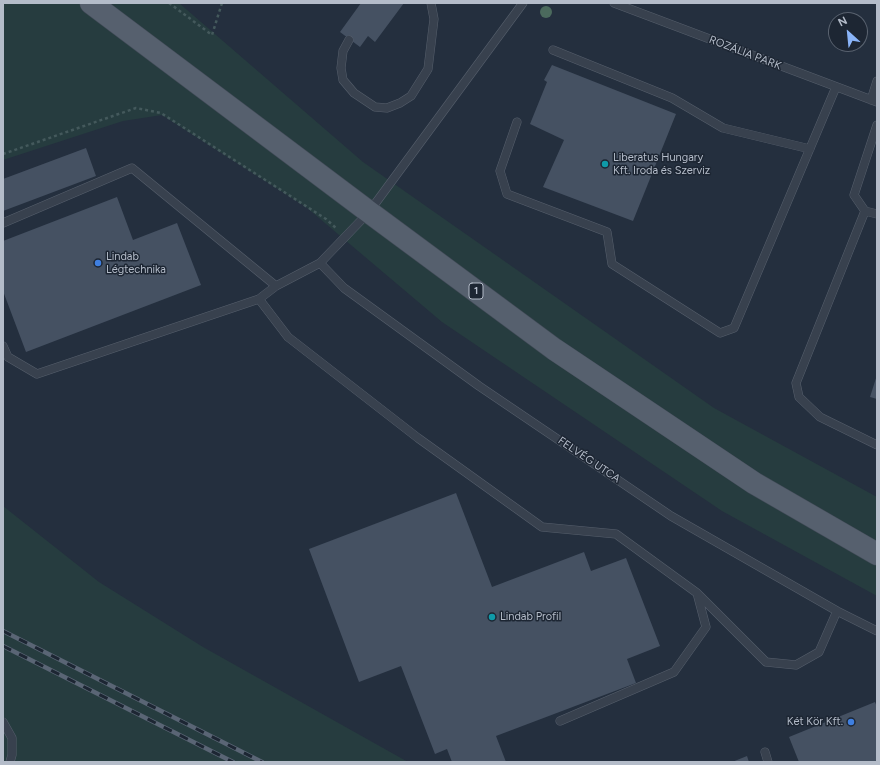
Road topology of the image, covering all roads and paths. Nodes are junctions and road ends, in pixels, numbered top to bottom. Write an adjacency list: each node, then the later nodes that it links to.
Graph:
1 (91, 3): 17 (main road, 1)
2 (169, 3): 3 (path)
3 (222, 3)
4 (431, 3): 7 (lane)
5 (523, 3): 17 (lane)
6 (614, 3): 10 (lane, ROZÁLIA PARK)
7 (349, 40)
8 (554, 50): 14 (lane)
9 (877, 81): 11 (lane)
10 (836, 87): 11 (lane, ROZÁLIA PARK); 14 (lane)
11 (874, 101)
12 (517, 122): 14 (lane)
13 (877, 125): 16 (lane)
14 (810, 149)
15 (3, 154): 20 (path)
16 (865, 211): 18 (lane); 25 (lane)
17 (369, 212): 20 (lane); 26 (main road, 1)
18 (877, 214)
19 (3, 223): 22 (lane)
20 (346, 236): 21 (lane)
21 (320, 262): 22 (lane); 28 (lane, FELVÉG UTCA)
22 (276, 286): 23 (lane)
23 (258, 299): 24 (lane); 27 (lane)
24 (3, 346)
25 (877, 445)
26 (877, 554)
27 (697, 594): 28 (lane); 31 (lane)
28 (837, 611): 29 (lane, FELVÉG UTCA)
29 (877, 631)
30 (3, 722): 33 (lane)
31 (560, 722)
32 (764, 752): 34 (lane)
33 (10, 762)
34 (768, 762)

